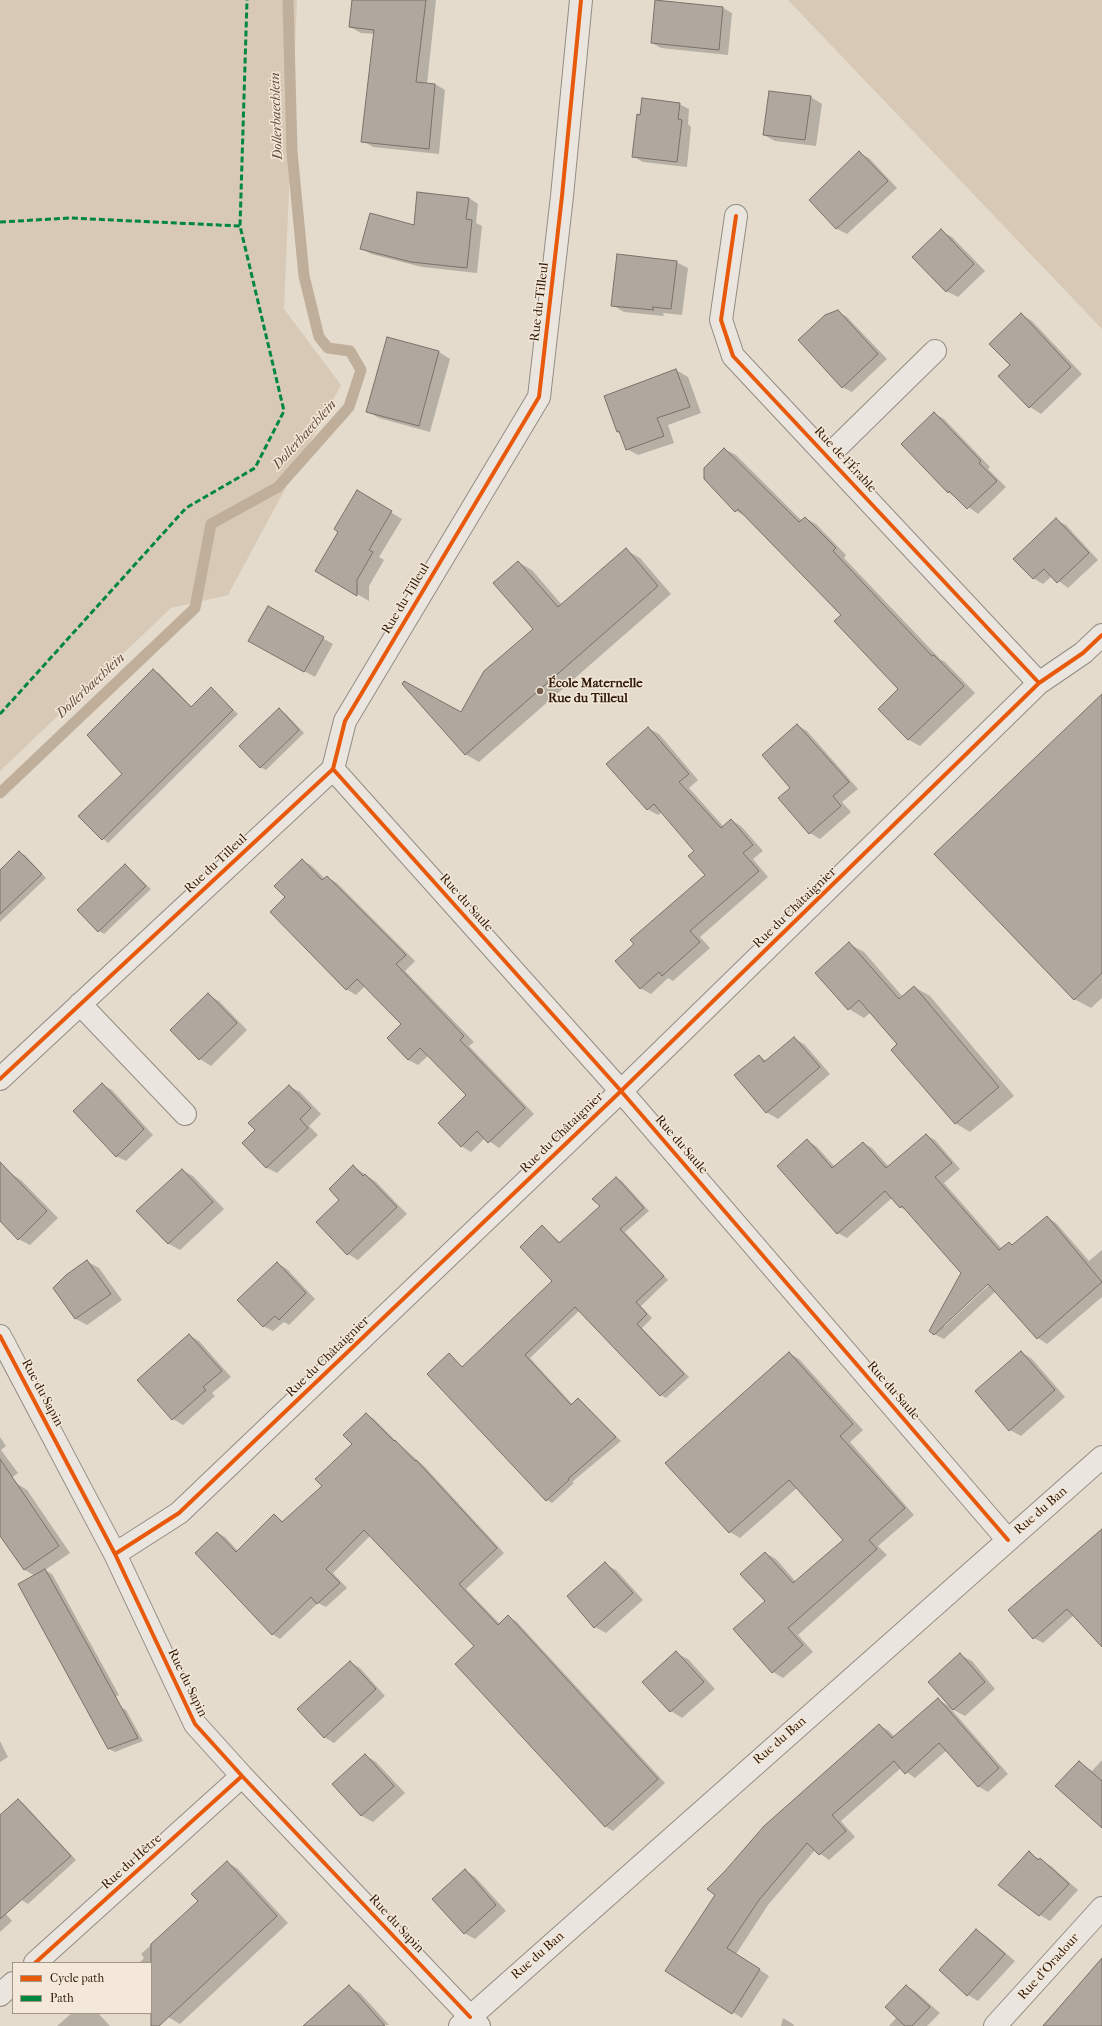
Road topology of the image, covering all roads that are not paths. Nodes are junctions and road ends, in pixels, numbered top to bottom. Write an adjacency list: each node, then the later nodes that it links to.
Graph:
1 (581, 0): 7 (street, Rue du Tilleul)
2 (736, 216): 4 (street, Rue de l'Érable)
3 (935, 351): 4 (street, Rue de l'Érable)
4 (828, 456): 6 (street, Rue de l'Érable)
5 (1102, 635): 6 (street, Rue du Châtaignier)
6 (1039, 683): 10 (street, Rue du Châtaignier)
7 (333, 769): 8 (street, Rue du Tilleul); 10 (street, Rue du Saule)
8 (80, 1004): 9 (street, Rue du Tilleul); 11 (street)
9 (0, 1079)
10 (621, 1091): 14 (street, Rue du Saule); 15 (street, Rue du Châtaignier)
11 (185, 1114)
12 (0, 1336): 15 (street, Rue du Sapin)
13 (1102, 1457): 14 (street, Rue du Ban)
14 (1008, 1540): 21 (street, Rue du Ban)
15 (115, 1554): 16 (street, Rue du Sapin)
16 (242, 1776): 18 (street, Rue du Hêtre); 21 (street, Rue du Sapin)
17 (1102, 1908): 22 (street, Rue d'Oradour)
18 (36, 1962)
19 (12, 1984): 20 (street)
20 (0, 1995)
21 (470, 2023)
22 (995, 2026)

